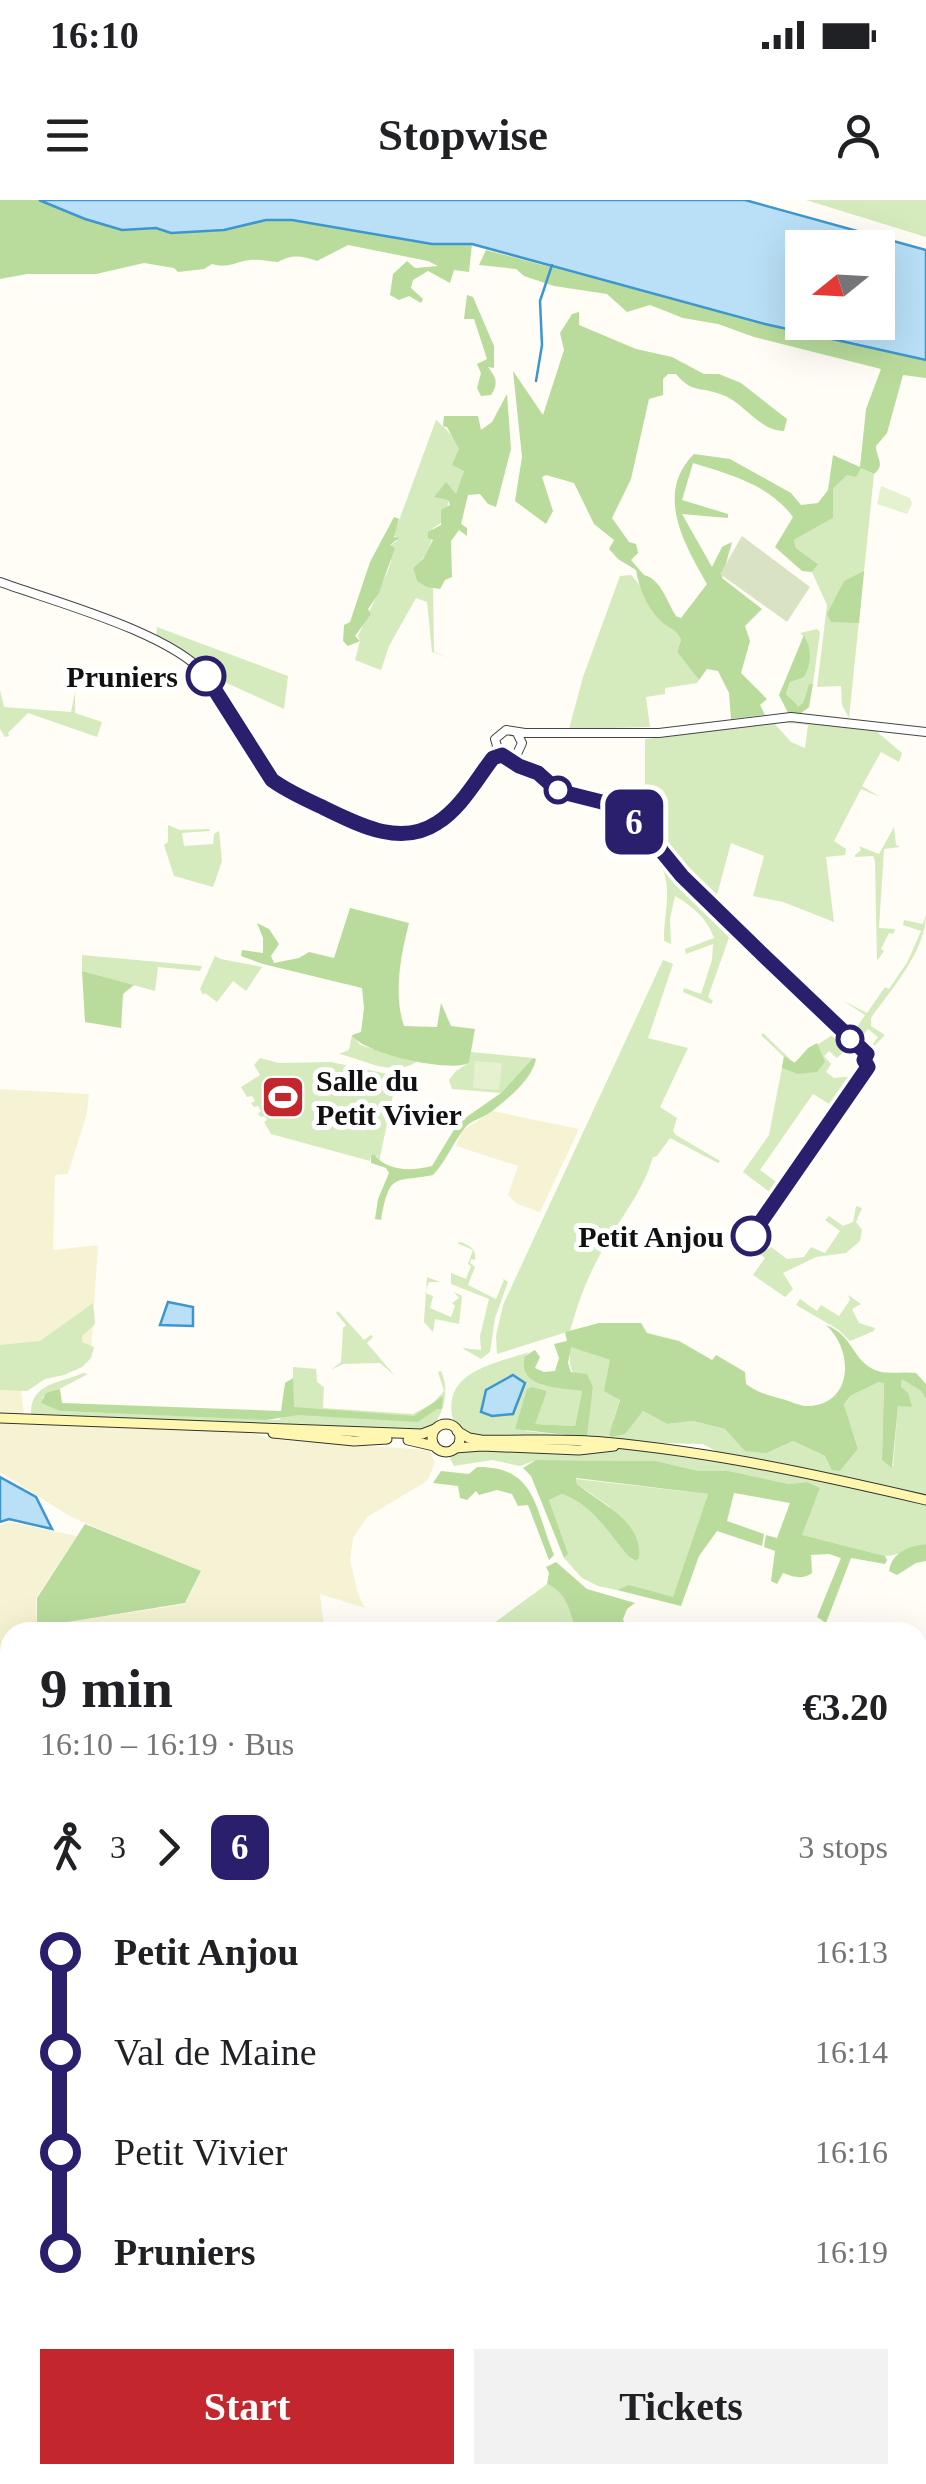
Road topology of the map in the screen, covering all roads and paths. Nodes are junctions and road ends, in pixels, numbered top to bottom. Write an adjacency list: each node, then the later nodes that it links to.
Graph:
1 (0, 580): 6 (street)
2 (926, 732): 4 (street)
3 (517, 733): 4 (street); 5 (street); 6 (street)
4 (530, 733): 5 (street)
5 (522, 742): 6 (street)
6 (497, 754)
7 (0, 1418): 8 (main road)
8 (251, 1428): 9 (main road); 12 (main road)
9 (435, 1429): 10 (main road); 12 (main road)
10 (458, 1431): 11 (main road); 13 (main road)
11 (621, 1445): 13 (main road); 14 (main road)
12 (434, 1446): 13 (main road)
13 (455, 1448)
14 (926, 1500)

